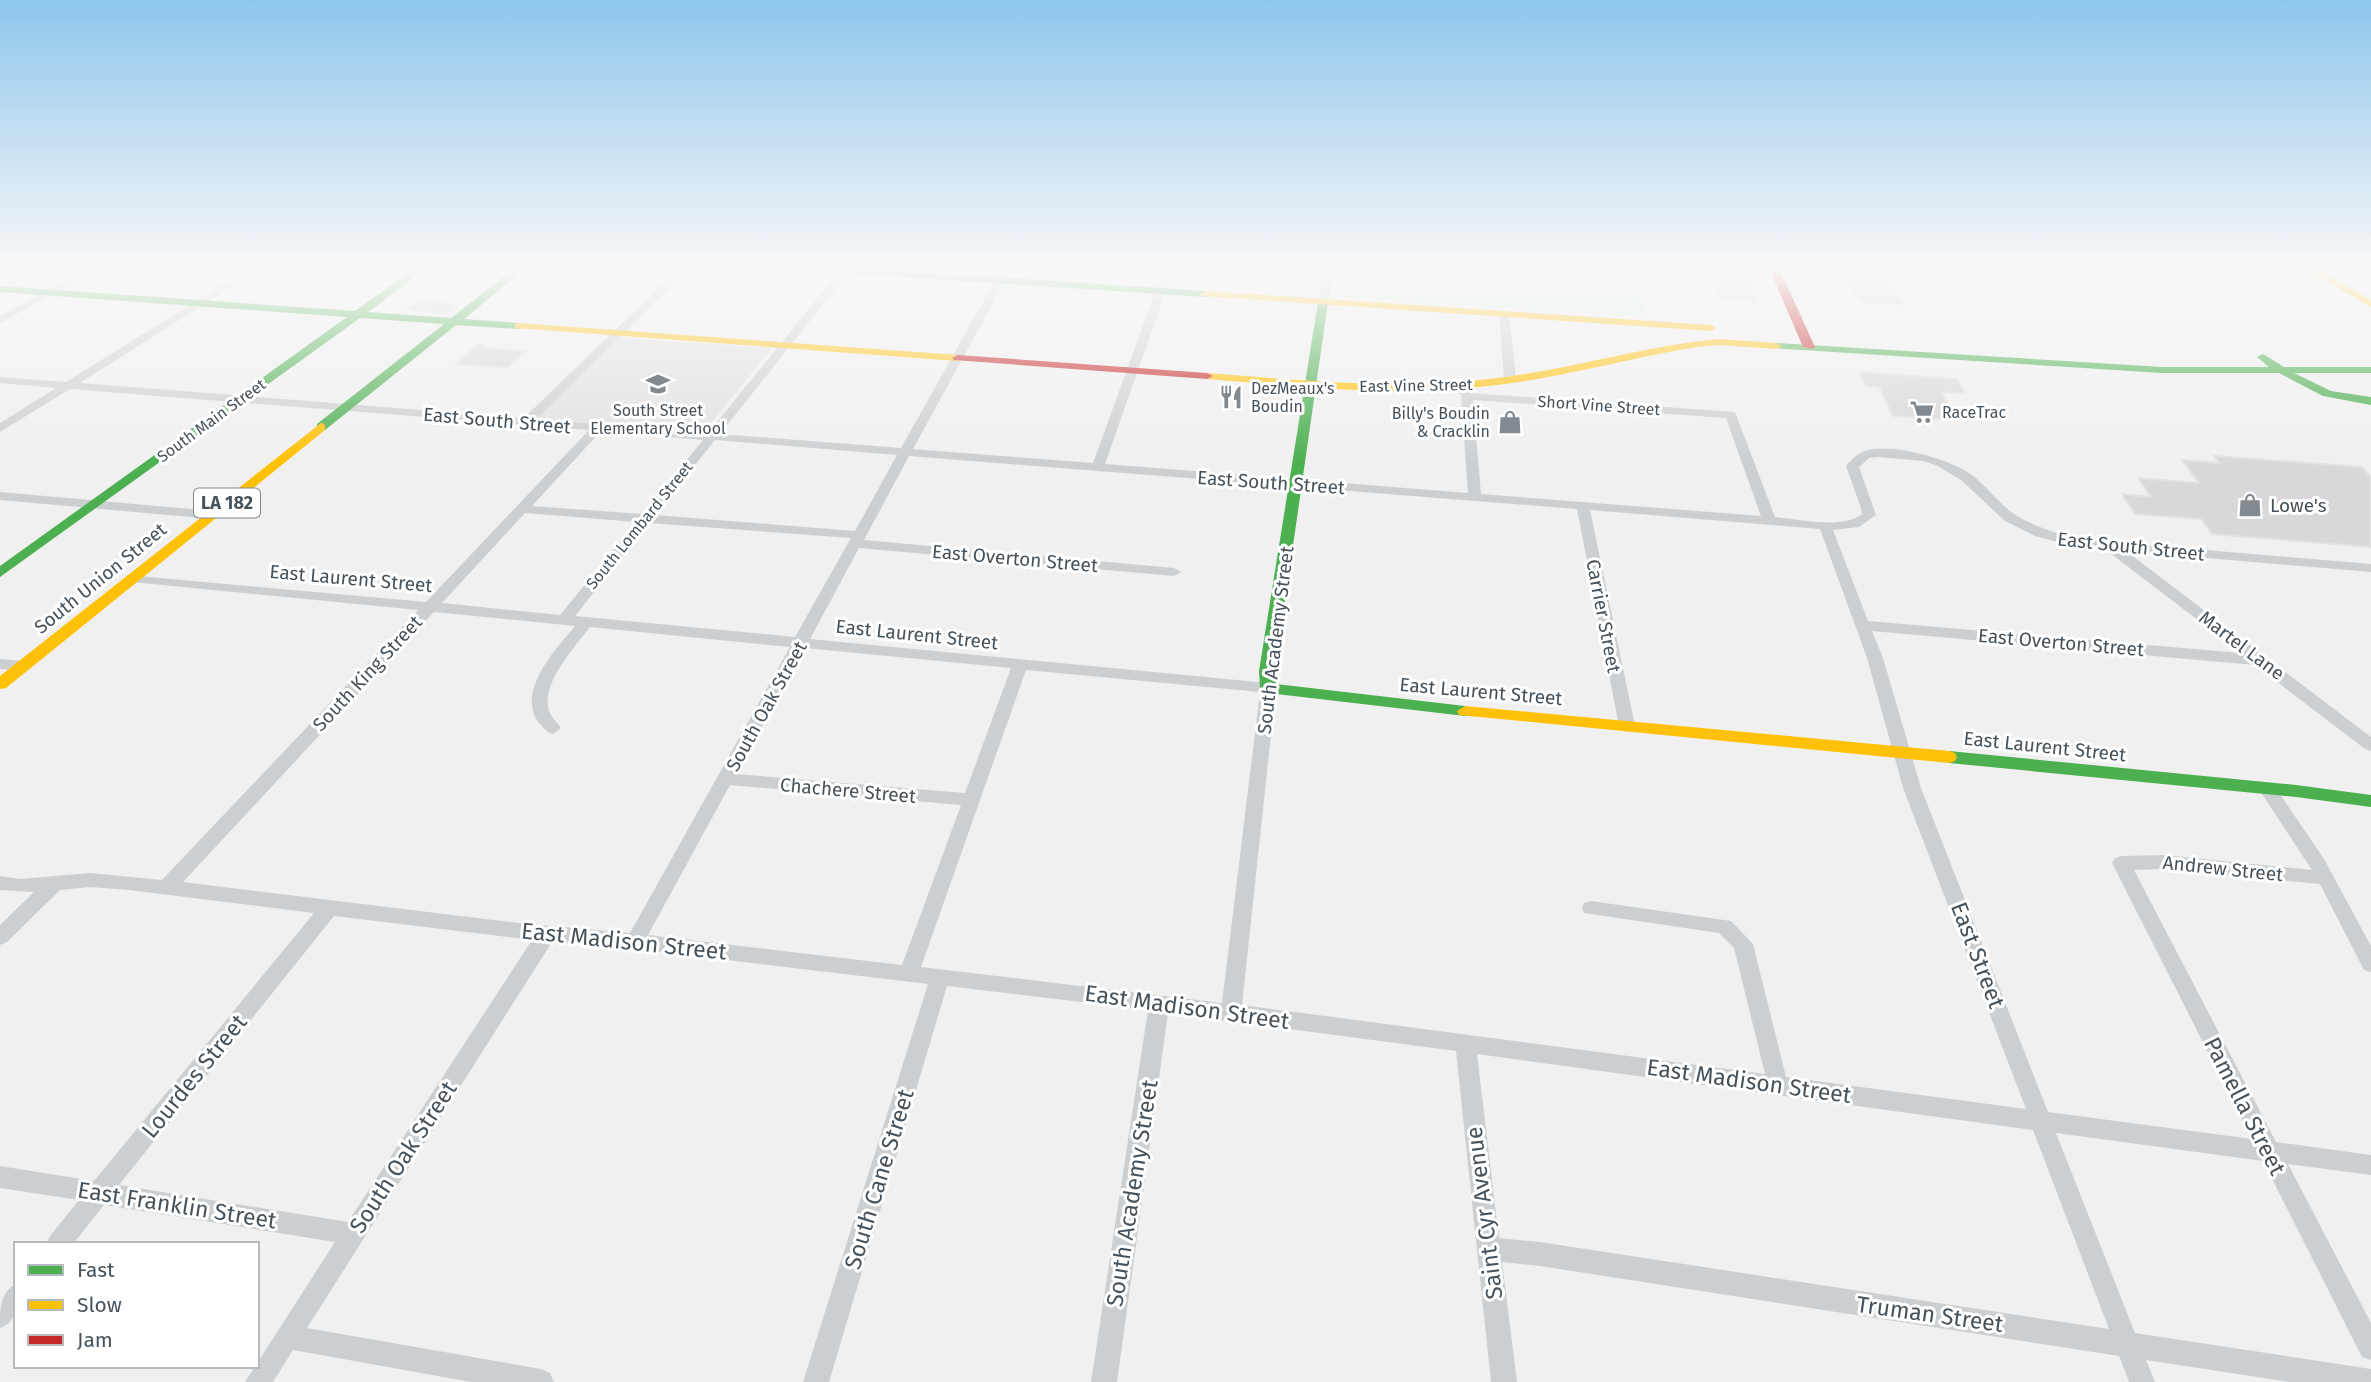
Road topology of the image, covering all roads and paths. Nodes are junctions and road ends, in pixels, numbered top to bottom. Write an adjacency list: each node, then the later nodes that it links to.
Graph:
1 (153, 332): 26 (street)
2 (333, 332): 28 (main road, South Main Street)
3 (441, 332): 30 (main road, South Union Street / LA 182)
4 (597, 332): 13 (main road, East Vine Street)
5 (795, 332): 15 (street, South Lombard Street)
6 (972, 332): 19 (street, South Oak Street)
7 (1144, 332): 21 (street)
8 (1319, 332): 25 (main road, South Academy Street)
9 (1506, 332): 24 (street)
10 (1652, 332): 16 (main road)
11 (1731, 332): 14 (main road)
12 (1803, 332): 14 (main road)
13 (617, 334): 15 (main road, East Vine Street); 31 (street)
14 (1806, 340): 16 (main road, East Vine Street); 18 (main road); 22 (main road, East Vine Street)
15 (784, 346): 19 (main road, East Vine Street); 34 (street, South Lombard Street)
16 (1654, 349): 24 (main road, East Vine Street)
17 (2371, 355): 18 (main road)
18 (2263, 357): 22 (main road)
19 (957, 359): 21 (main road, East Vine Street); 35 (street, South Oak Street)
20 (2371, 370): 22 (main road, East Vine Street)
21 (1130, 371): 25 (main road, East Vine Street); 36 (street)
22 (2281, 372): 29 (main road)
23 (0, 380): 26 (street, East South Street)
24 (1510, 380): 27 (main road, East Vine Street)
25 (1311, 384): 27 (main road, East Vine Street); 37 (main road, South Academy Street)
26 (68, 385): 28 (street, East South Street); 32 (street)
27 (1464, 390): 39 (street); 45 (street, Short Vine Street)
28 (240, 399): 30 (street, East South Street); 40 (main road, South Main Street)
29 (2371, 401)
30 (345, 408): 31 (street, East South Street); 43 (main road, South Union Street / LA 182)
31 (526, 423): 33 (street, East South Street)
32 (0, 428)
33 (597, 429): 34 (street, East South Street); 42 (street, South King Street)
34 (711, 438): 35 (street, East South Street); 44 (street, South Lombard Street)
35 (905, 453): 36 (street, East South Street); 47 (street, South Oak Street)
36 (1097, 469): 37 (street, East South Street)
37 (1296, 484): 39 (street, East South Street); 63 (main road, South Academy Street)
38 (0, 496): 40 (street)
39 (1475, 498): 41 (street, East South Street)
40 (94, 504): 43 (street); 51 (main road, South Main Street)
41 (1583, 506): 45 (street, East South Street); 64 (street, Carrier Street)
42 (522, 509): 44 (street, East Overton Street); 53 (street, South King Street)
43 (212, 515): 52 (main road, South Union Street / LA 182)
44 (644, 519): 47 (street, East Overton Street); 54 (street, South Lombard Street)
45 (1770, 521): 46 (street, East South Street)
46 (1825, 525): 48 (street, East South Street); 56 (street, East Street)
47 (858, 539): 50 (street, East Overton Street); 57 (street, South Oak Street)
48 (2111, 547): 49 (street, East South Street); 58 (street, Martel Lane)
49 (2371, 568)
50 (1174, 572)
51 (0, 573)
52 (132, 579): 53 (street, East Laurent Street); 61 (main road, South Union Street / LA 182)
53 (431, 606): 54 (street, East Laurent Street); 76 (street, South King Street)
54 (565, 619): 55 (street, East Laurent Street)
55 (587, 621): 57 (street, East Laurent Street); 65 (street)
56 (1862, 625): 58 (street, East Overton Street); 67 (street, East Street)
57 (802, 643): 60 (street, East Laurent Street); 68 (street, South Oak Street)
58 (2260, 660): 66 (street, Martel Lane)
59 (0, 664): 61 (street)
60 (1020, 665): 63 (street, East Laurent Street); 70 (street)
61 (22, 667): 62 (main road, South Union Street / LA 182)
62 (0, 684)
63 (1268, 688): 64 (main road, East Laurent Street); 86 (street, South Academy Street)
64 (1627, 726): 67 (main road, East Laurent Street)
65 (553, 728)
66 (2371, 745)
67 (1902, 753): 69 (main road, East Laurent Street); 89 (street, East Street)
68 (725, 779): 70 (street, Chachere Street); 81 (street, South Oak Street)
69 (2267, 788): 71 (main road, East Laurent Street); 73 (street)
70 (972, 800): 83 (street)
71 (2371, 801)
72 (2121, 863): 73 (street, Andrew Street); 90 (street, Pamella Street)
73 (2326, 878): 82 (street)
74 (0, 883): 75 (street, East Madison Street)
75 (54, 884): 76 (street, East Madison Street); 80 (street)
76 (167, 887): 77 (street, East Madison Street)
77 (329, 908): 79 (street, East Madison Street); 93 (street, Lourdes Street)
78 (1591, 908): 88 (street)
79 (547, 933): 81 (street, East Madison Street); 94 (street, South Oak Street)
80 (0, 937)
81 (635, 941): 83 (street, East Madison Street)
82 (2371, 964)
83 (909, 973): 84 (street, East Madison Street)
84 (940, 976): 85 (street, East Madison Street); 104 (street, South Cane Street)
85 (1160, 1004): 86 (street, East Madison Street); 105 (street, South Academy Street)
86 (1231, 1013): 87 (street, East Madison Street)
87 (1465, 1044): 88 (street, East Madison Street); 96 (street, Saint Cyr Avenue)
88 (1777, 1086): 89 (street, East Madison Street)
89 (2041, 1121): 90 (street, East Madison Street); 100 (street, East Street)
90 (2269, 1152): 91 (street, East Madison Street); 101 (street, Pamella Street)
91 (2371, 1165)
92 (0, 1177): 93 (street, East Franklin Street)
93 (99, 1193): 94 (street, East Franklin Street); 95 (street, Lourdes Street)
94 (353, 1234): 99 (street, South Oak Street)
95 (60, 1242)
96 (1488, 1250): 100 (street, Truman Street); 106 (street, Saint Cyr Avenue)
97 (14, 1298): 98 (street)
98 (0, 1316)
99 (287, 1337): 102 (street, South Oak Street); 103 (street)
100 (2127, 1344): 107 (street, East Street); 108 (street, Truman Street)
101 (2371, 1348)
102 (258, 1382)
103 (541, 1382)
104 (816, 1382)
105 (1104, 1382)
106 (1504, 1382)
107 (2142, 1382)
108 (2371, 1382)

